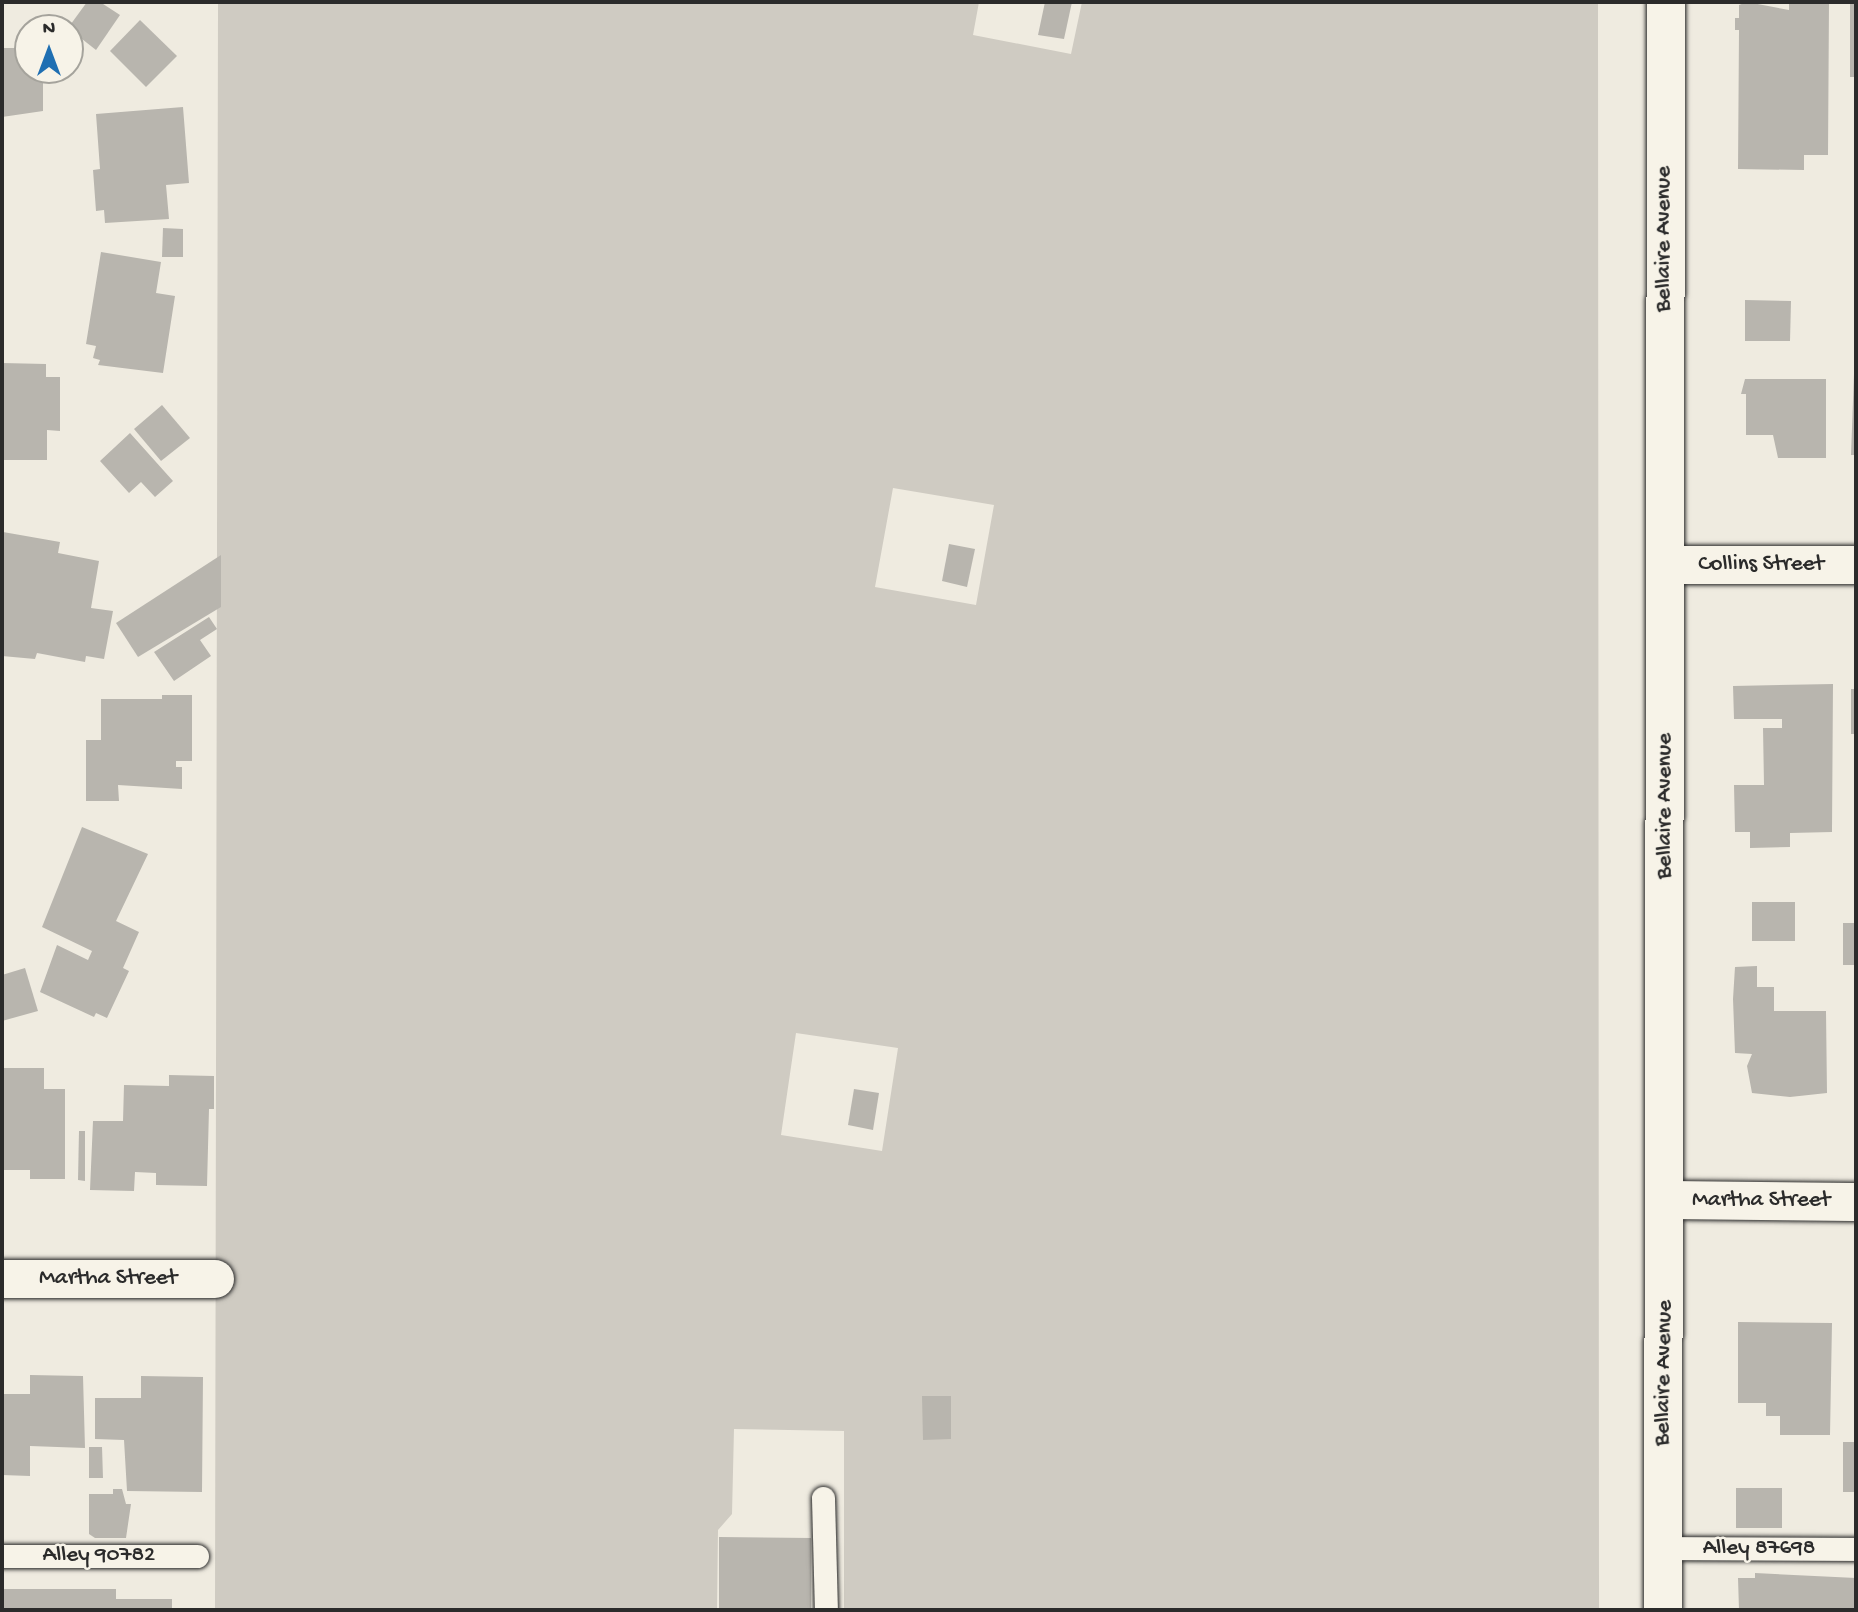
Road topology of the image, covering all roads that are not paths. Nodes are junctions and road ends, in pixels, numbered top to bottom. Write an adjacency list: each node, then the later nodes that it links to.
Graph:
1 (1666, 2): 2 (street, Bellaire Avenue)
2 (1665, 565): 3 (street, Collins Street); 4 (street, Bellaire Avenue)
3 (1856, 565)
4 (1666, 1200): 5 (street, Martha Street); 9 (street, Bellaire Avenue)
5 (1856, 1202)
6 (2, 1279): 7 (street, Martha Street)
7 (215, 1279)
8 (823, 1498): 13 (lane)
9 (1662, 1548): 10 (lane, Alley 87698); 14 (street, Bellaire Avenue)
10 (1856, 1549)
11 (2, 1556): 12 (lane, Alley 90782)
12 (197, 1556)
13 (826, 1610)
14 (1663, 1610)

